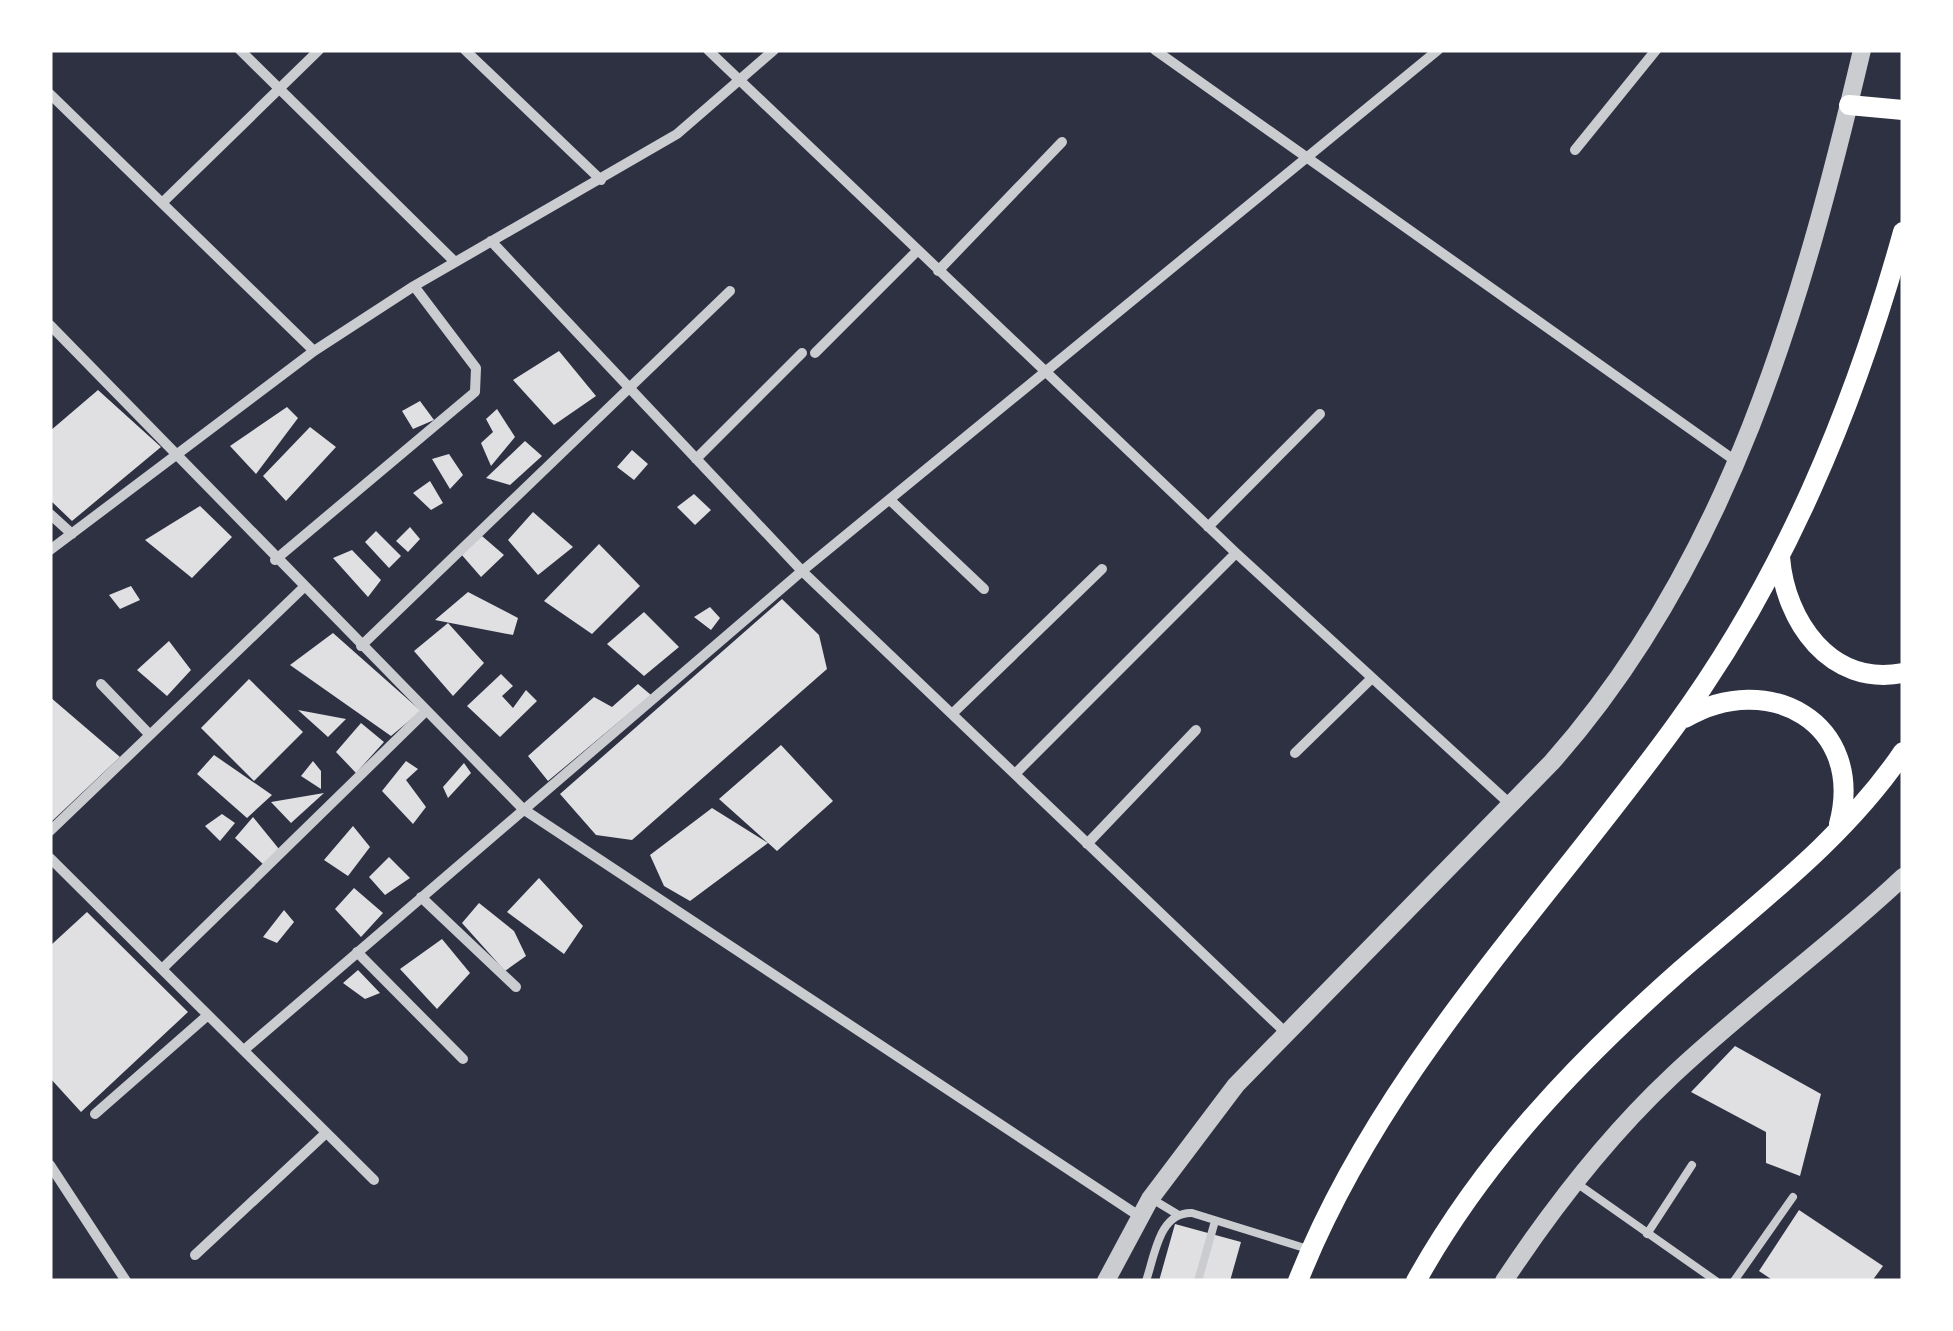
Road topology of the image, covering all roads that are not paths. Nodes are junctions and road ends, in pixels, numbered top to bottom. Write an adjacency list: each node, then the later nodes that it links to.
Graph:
1 (240, 50): 11 (street)
2 (319, 50): 11 (street)
3 (466, 50): 18 (street)
4 (708, 50): 10 (street)
5 (774, 50): 10 (street)
6 (1438, 50): 17 (street)
7 (1656, 50): 16 (street)
8 (1862, 50): 13 (street)
9 (1160, 51): 17 (street)
10 (740, 82): 18 (street); 22 (street)
11 (279, 89): 19 (street); 23 (street)
12 (50, 94): 19 (street)
13 (1849, 105): 14 (main road); 36 (street)
14 (1903, 110)
15 (1062, 142): 24 (street)
16 (1575, 150)
17 (1307, 161): 31 (street); 36 (street)
18 (601, 180): 21 (street)
19 (162, 202): 28 (street)
20 (1903, 232): 43 (main road)
21 (492, 241): 23 (street); 32 (street)
22 (917, 252): 24 (street); 30 (street)
23 (454, 262): 25 (street)
24 (938, 271): 31 (street)
25 (414, 286): 28 (street); 44 (street)
26 (730, 291): 32 (street)
27 (50, 325): 34 (street)
28 (314, 351): 34 (street)
29 (802, 353): 35 (street)
30 (815, 353)
31 (1046, 374): 37 (street); 39 (street)
32 (630, 389): 35 (street); 49 (street)
33 (1320, 414): 39 (street)
34 (176, 455): 40 (street); 44 (street)
35 (696, 459): 46 (street)
36 (1737, 462): 61 (street)
37 (890, 500): 46 (street); 48 (street)
38 (50, 514): 40 (street)
39 (1208, 527): 42 (street)
40 (72, 534): 41 (street)
41 (50, 550)
42 (1236, 553): 51 (street); 60 (street)
43 (1780, 557): 50 (main road); 55 (main road)
44 (276, 560): 47 (street)
45 (1102, 569): 54 (street)
46 (802, 571): 54 (street); 62 (street)
47 (303, 588): 49 (street); 57 (street)
48 (984, 589)
49 (361, 646): 53 (street)
50 (1903, 674)
51 (1372, 678): 59 (street); 61 (street)
52 (101, 684): 57 (street)
53 (426, 711): 62 (street); 70 (street)
54 (952, 714): 60 (street)
55 (1680, 721): 64 (main road); 88 (main road)
56 (1196, 730): 65 (street)
57 (150, 735): 63 (street)
58 (1903, 752): 64 (main road)
59 (1295, 753)
60 (1014, 774): 65 (street)
61 (1511, 805): 73 (street)
62 (523, 809): 68 (street); 85 (street)
63 (50, 831)
64 (1837, 831): 95 (main road)
65 (1087, 844): 73 (street)
66 (50, 858): 70 (street)
67 (1903, 878): 81 (street)
68 (421, 897): 69 (street); 71 (street)
69 (357, 952): 74 (street); 75 (street)
70 (162, 969): 72 (street)
71 (516, 987)
72 (208, 1015): 74 (street); 76 (street)
73 (1285, 1032): 83 (street)
74 (244, 1050): 77 (street)
75 (463, 1059)
76 (95, 1114)
77 (326, 1133): 80 (street); 89 (street)
78 (50, 1165): 90 (street)
79 (1692, 1166): 87 (lane)
80 (374, 1180)
81 (1574, 1182): 87 (lane); 96 (street)
82 (1793, 1197): 98 (lane)
83 (1150, 1199): 84 (lane); 85 (street)
84 (1177, 1214): 86 (lane); 92 (lane)
85 (1139, 1216): 91 (street)
86 (1215, 1220): 88 (lane); 93 (lane)
87 (1647, 1234): 97 (lane)
88 (1311, 1250): 94 (main road)
89 (196, 1256)
90 (126, 1281)
91 (1106, 1281)
92 (1146, 1281)
93 (1198, 1281)
94 (1298, 1281)
95 (1416, 1281)
96 (1504, 1281)
97 (1716, 1281)
98 (1734, 1281)

